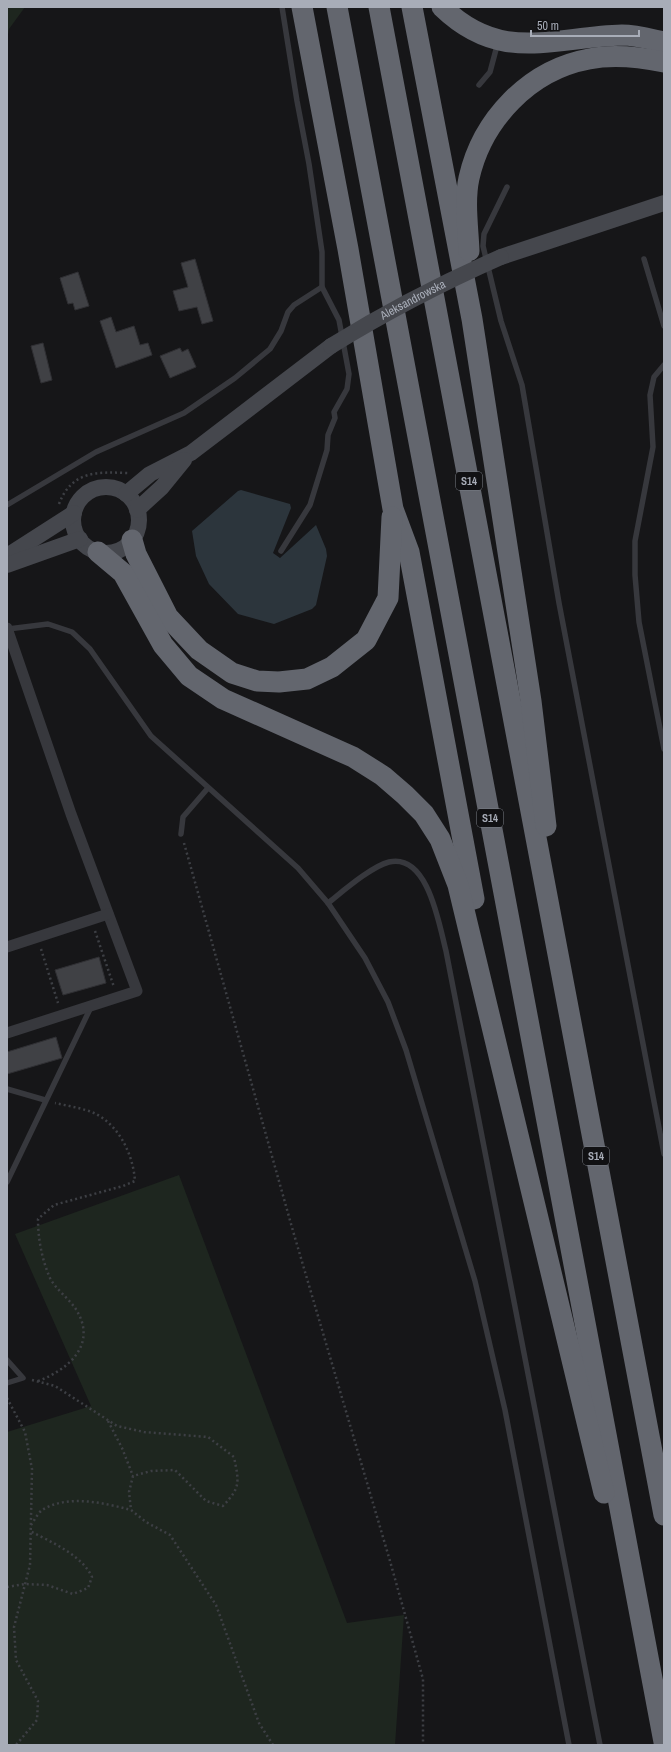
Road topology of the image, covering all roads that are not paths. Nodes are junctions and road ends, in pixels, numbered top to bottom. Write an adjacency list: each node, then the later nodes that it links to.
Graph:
1 (282, 7): 14 (lane)
2 (302, 7): 21 (highway)
3 (337, 7): 48 (highway, S14)
4 (379, 7): 37 (highway, S14)
5 (412, 7): 15 (highway)
6 (442, 7): 7 (highway)
7 (498, 40): 8 (highway); 10 (lane)
8 (664, 42)
9 (664, 62): 15 (highway)
10 (479, 85)
11 (507, 187): 43 (lane)
12 (664, 203): 18 (main road, Aleksandrowska, bridge)
13 (644, 258): 16 (lane)
14 (322, 287): 20 (lane); 26 (lane)
15 (472, 319): 37 (highway)
16 (664, 326)
17 (664, 365): 31 (lane)
18 (191, 452): 19 (main road, Aleksandrowska); 22 (main road, Aleksandrowska)
19 (126, 494): 22 (main road); 23 (main road)
20 (7, 505)
21 (392, 509): 25 (highway); 42 (highway)
22 (137, 510): 25 (main road)
23 (74, 513): 24 (main road); 28 (main road)
24 (80, 539): 27 (main road); 29 (main road)
25 (132, 540): 27 (main road)
26 (281, 551)
27 (98, 552): 42 (highway)
28 (7, 556)
29 (7, 565)
30 (7, 628): 32 (lane); 35 (street)
31 (664, 749)
32 (208, 788): 33 (lane); 34 (lane)
33 (181, 834)
34 (328, 903): 50 (lane); 51 (lane)
35 (108, 914): 36 (street); 38 (street)
36 (7, 947)
37 (558, 956): 47 (highway, S14)
38 (91, 1007): 39 (street); 41 (lane)
39 (7, 1033)
40 (7, 1089): 41 (lane)
41 (45, 1100): 44 (lane)
42 (514, 1117): 48 (highway)
43 (664, 1154)
44 (7, 1182)
45 (7, 1360): 46 (lane)
46 (7, 1383)
47 (664, 1515)
48 (644, 1630): 49 (highway, S14)
49 (664, 1742)
50 (569, 1745)
51 (600, 1745)

